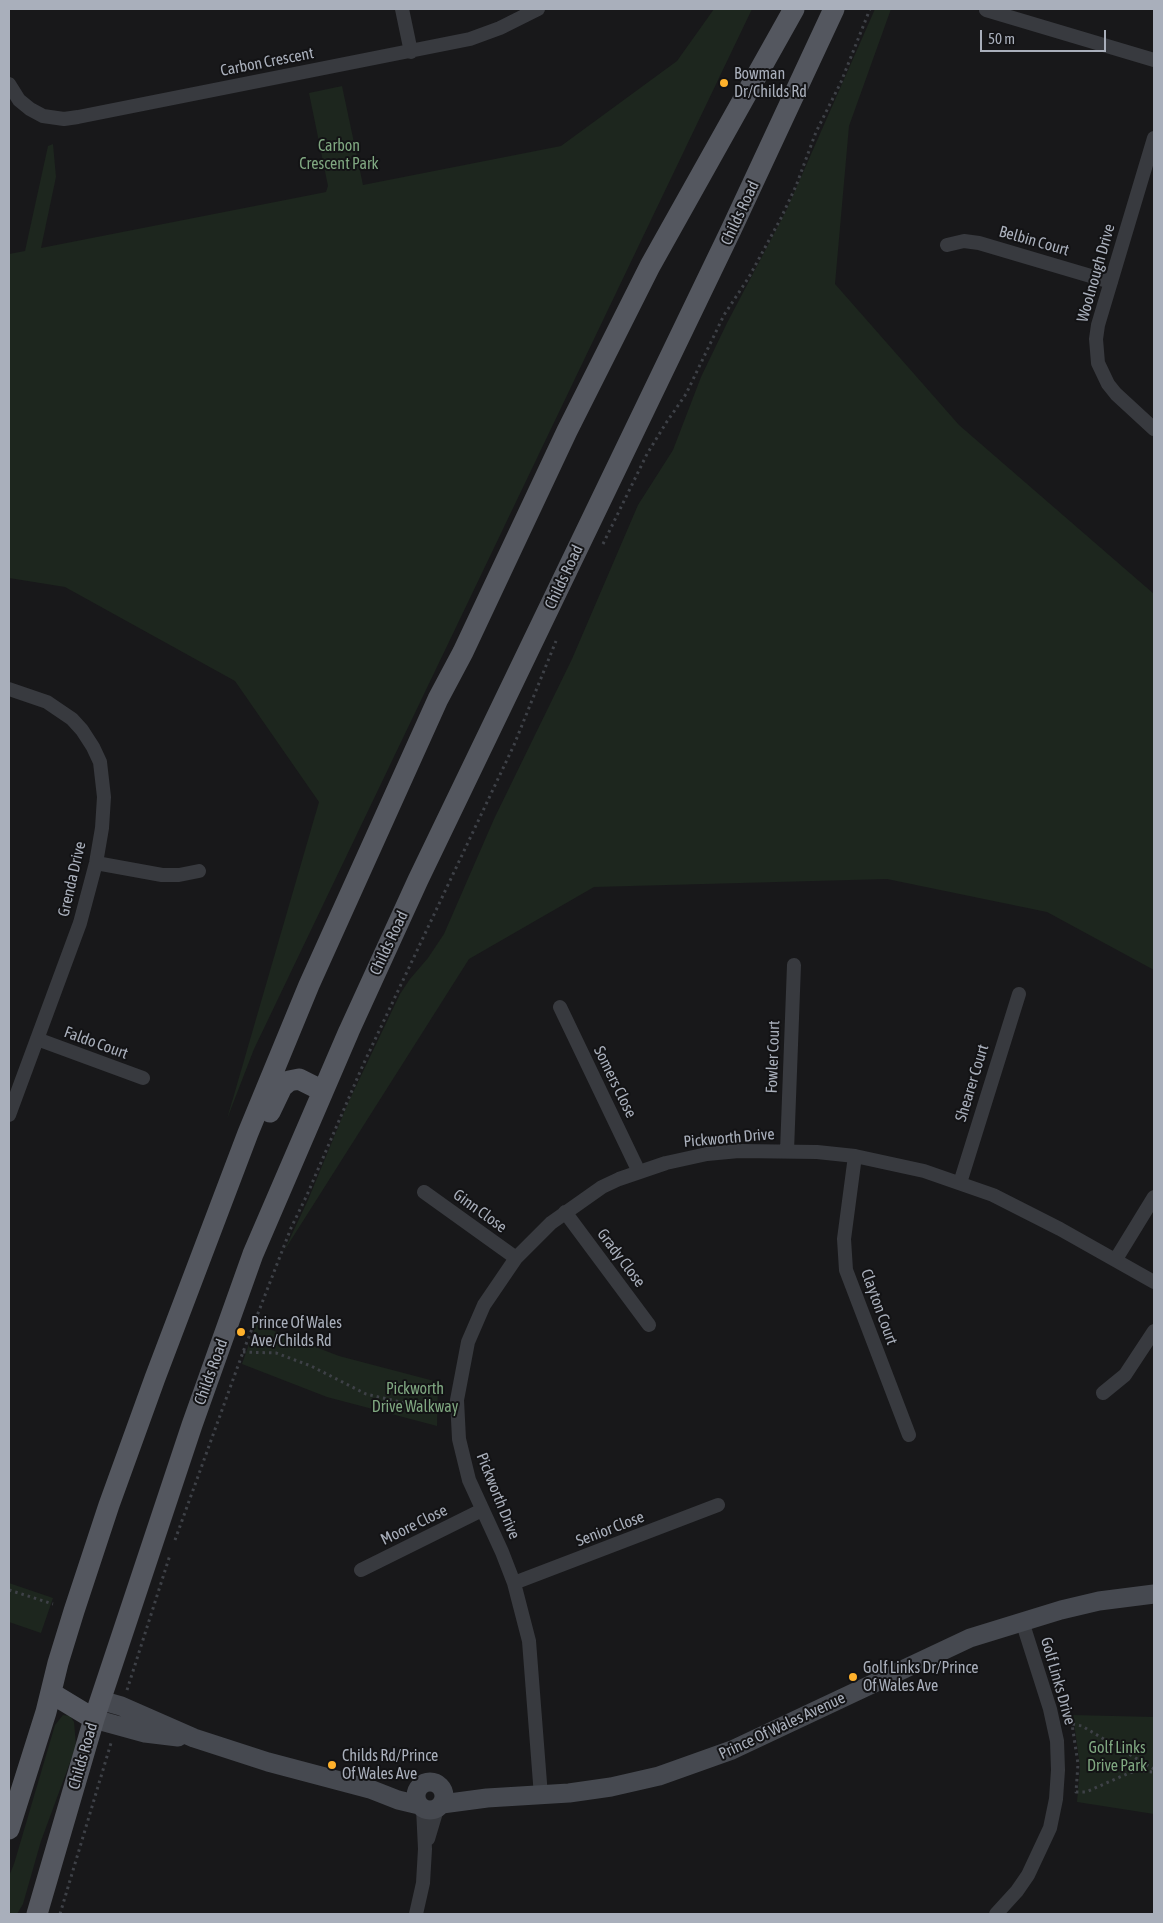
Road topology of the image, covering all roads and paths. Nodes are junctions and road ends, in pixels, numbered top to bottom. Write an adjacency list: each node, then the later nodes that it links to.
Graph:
1 (402, 9): 7 (street)
2 (538, 9): 7 (street, Carbon Crescent)
3 (794, 9): 36 (main road)
4 (834, 9): 24 (main road, Childs Road)
5 (870, 9): 14 (path)
6 (986, 10): 8 (street)
7 (411, 52): 9 (street, Carbon Crescent)
8 (1154, 60)
9 (9, 84)
10 (1154, 138): 12 (street, Woolnough Drive)
11 (947, 245): 12 (street, Belbin Court)
12 (1111, 282): 13 (street, Woolnough Drive)
13 (1154, 429)
14 (600, 550)
15 (557, 638): 39 (path)
16 (9, 689): 17 (street, Grenda Drive)
17 (96, 863): 18 (street); 22 (street, Grenda Drive)
18 (199, 871)
19 (794, 965): 26 (street, Fowler Court)
20 (1018, 994): 29 (street, Shearer Court)
21 (560, 1007): 28 (street, Somers Close)
22 (37, 1040): 23 (street, Faldo Court); 25 (street, Grenda Drive)
23 (142, 1078)
24 (323, 1091): 36 (main road); 55 (main road, Childs Road)
25 (9, 1115)
26 (787, 1150): 27 (street, Pickworth Drive); 28 (street, Pickworth Drive)
27 (855, 1156): 29 (street, Pickworth Drive); 42 (street, Clayton Court)
28 (639, 1172): 32 (street, Pickworth Drive)
29 (960, 1183): 34 (street, Pickworth Drive)
30 (424, 1192): 33 (street, Ginn Close)
31 (1154, 1196): 34 (street)
32 (565, 1212): 33 (street, Pickworth Drive); 37 (street, Grady Close)
33 (516, 1258): 44 (street, Pickworth Drive)
34 (1116, 1260): 35 (street, Pickworth Drive)
35 (1154, 1282)
36 (182, 1306): 53 (main road)
37 (649, 1325)
38 (1154, 1332): 40 (street)
39 (243, 1352): 41 (path); 45 (path)
40 (1104, 1392)
41 (438, 1411)
42 (909, 1435)
43 (718, 1505): 48 (street, Senior Close)
44 (482, 1510): 47 (street, Moore Close); 48 (street, Pickworth Drive)
45 (174, 1543)
46 (172, 1552): 54 (path)
47 (361, 1570)
48 (514, 1583): 59 (street, Pickworth Drive)
49 (9, 1590): 51 (path)
50 (1154, 1594): 52 (street, Prince Of Wales Avenue)
51 (53, 1604)
52 (1022, 1621): 59 (street, Prince Of Wales Avenue); 65 (street, Golf Links Drive)
53 (51, 1693): 55 (main road, Prince Of Wales Avenue); 61 (main road)
54 (121, 1706): 55 (street, Prince Of Wales Avenue); 56 (street, Prince Of Wales Avenue)
55 (97, 1710): 56 (street, Prince Of Wales Avenue); 62 (main road, Childs Road)
56 (194, 1738): 60 (street, Prince Of Wales Avenue)
57 (111, 1743): 63 (path)
58 (1154, 1771): 58 (path)
59 (541, 1796): 60 (street, Prince Of Wales Avenue)
60 (430, 1800): 64 (street)
61 (9, 1829)
62 (37, 1914)
63 (60, 1914)
64 (416, 1914)
65 (996, 1914)

